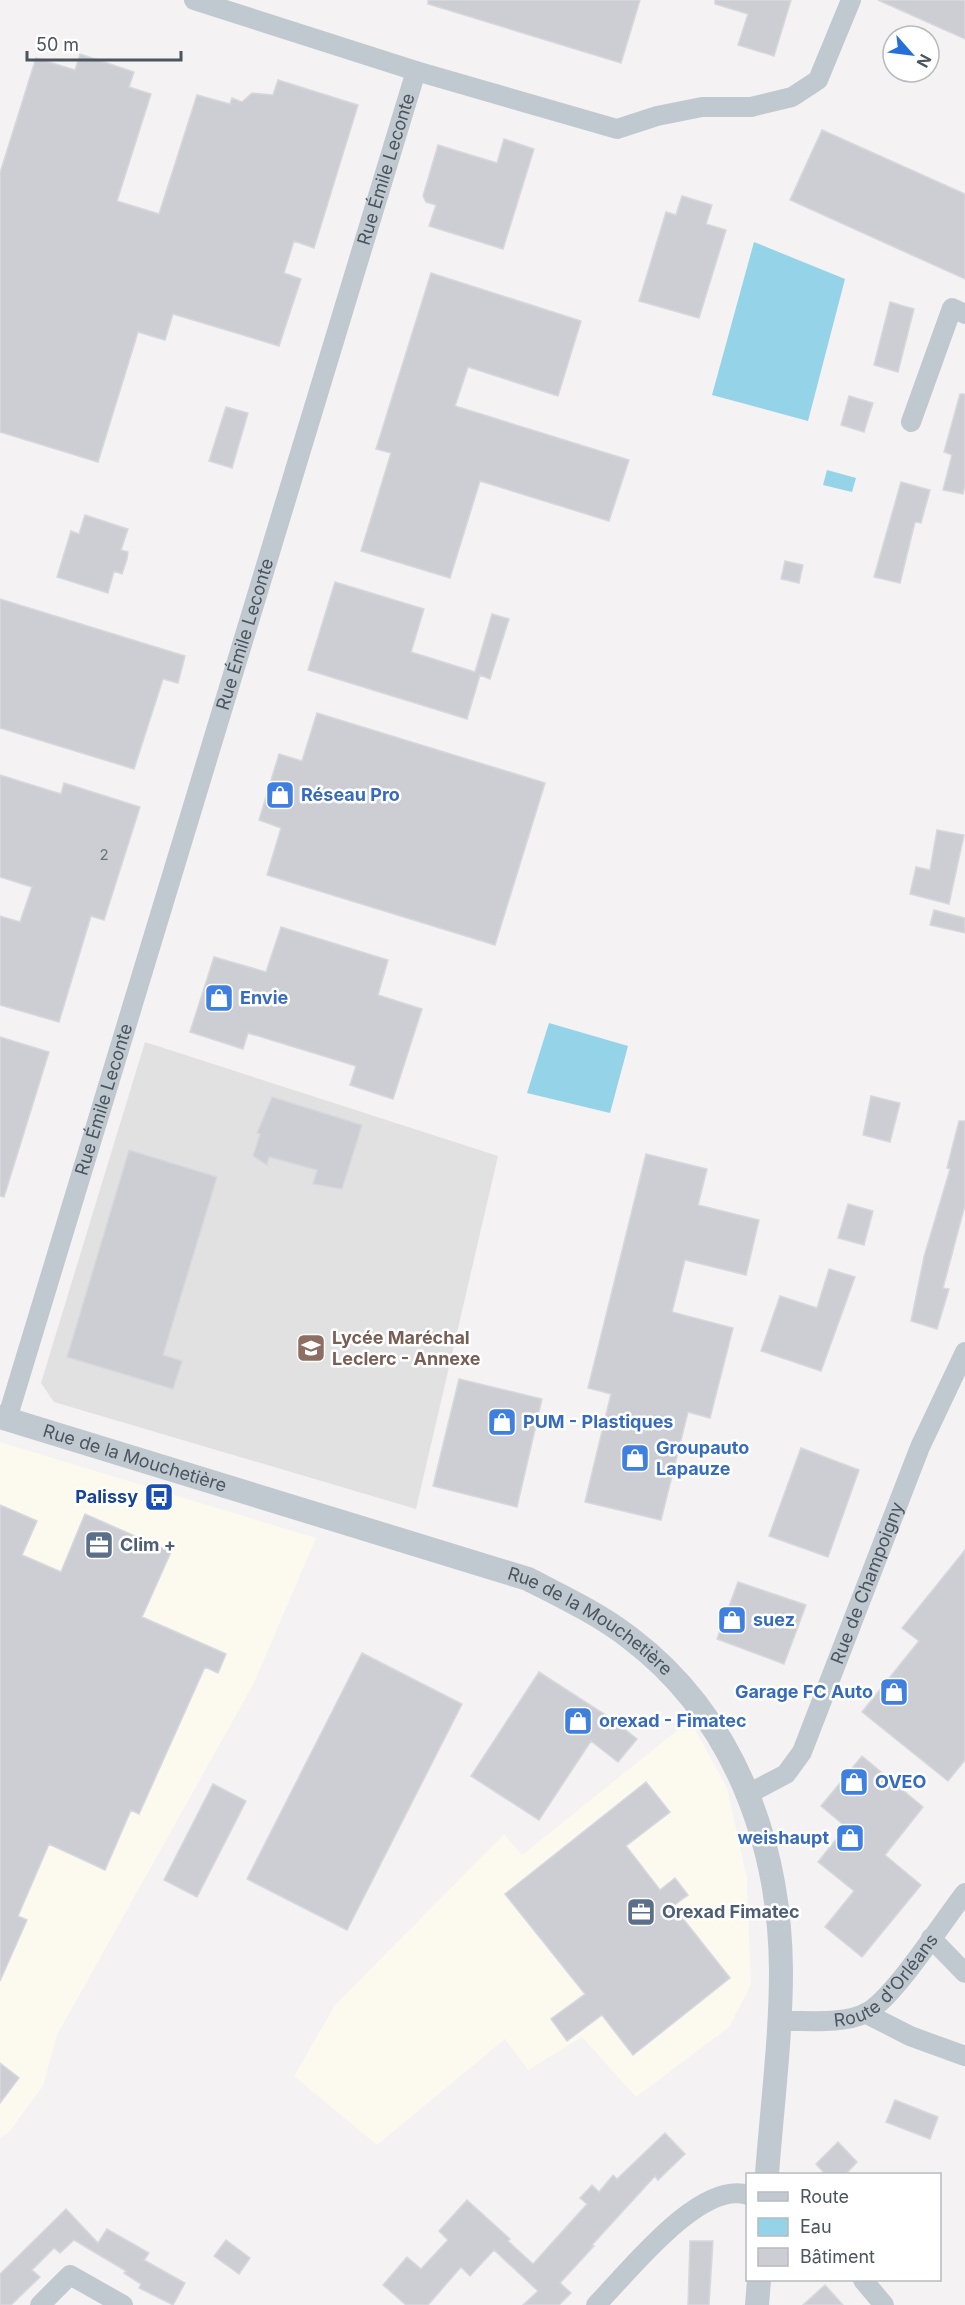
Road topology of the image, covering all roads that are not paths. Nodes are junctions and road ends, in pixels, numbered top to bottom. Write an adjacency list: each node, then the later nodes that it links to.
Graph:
1 (194, 0): 3 (street, Rue Émile Leconte)
2 (851, 0): 3 (street)
3 (416, 71): 7 (street, Rue Émile Leconte)
4 (965, 314): 5 (street)
5 (911, 423)
6 (965, 1352): 8 (street, Rue de Champoigny)
7 (3, 1418): 8 (street, Rue de la Mouchetière)
8 (750, 1793): 13 (street, Rue de la Mouchetière)
9 (965, 1893): 10 (street, Route d'Orléans)
10 (931, 1938): 11 (street); 12 (street, Route d'Orléans)
11 (965, 1973)
12 (865, 2013): 13 (street, Route d'Orléans); 14 (street)
13 (779, 2021): 15 (street, Rue de la Mouchetière)
14 (965, 2056)
15 (767, 2173)
16 (746, 2195): 21 (street)
17 (759, 2281): 22 (street)
18 (864, 2281): 23 (street)
19 (40, 2305): 20 (street)
20 (123, 2305)
21 (596, 2305)
22 (757, 2305)
23 (884, 2305)

